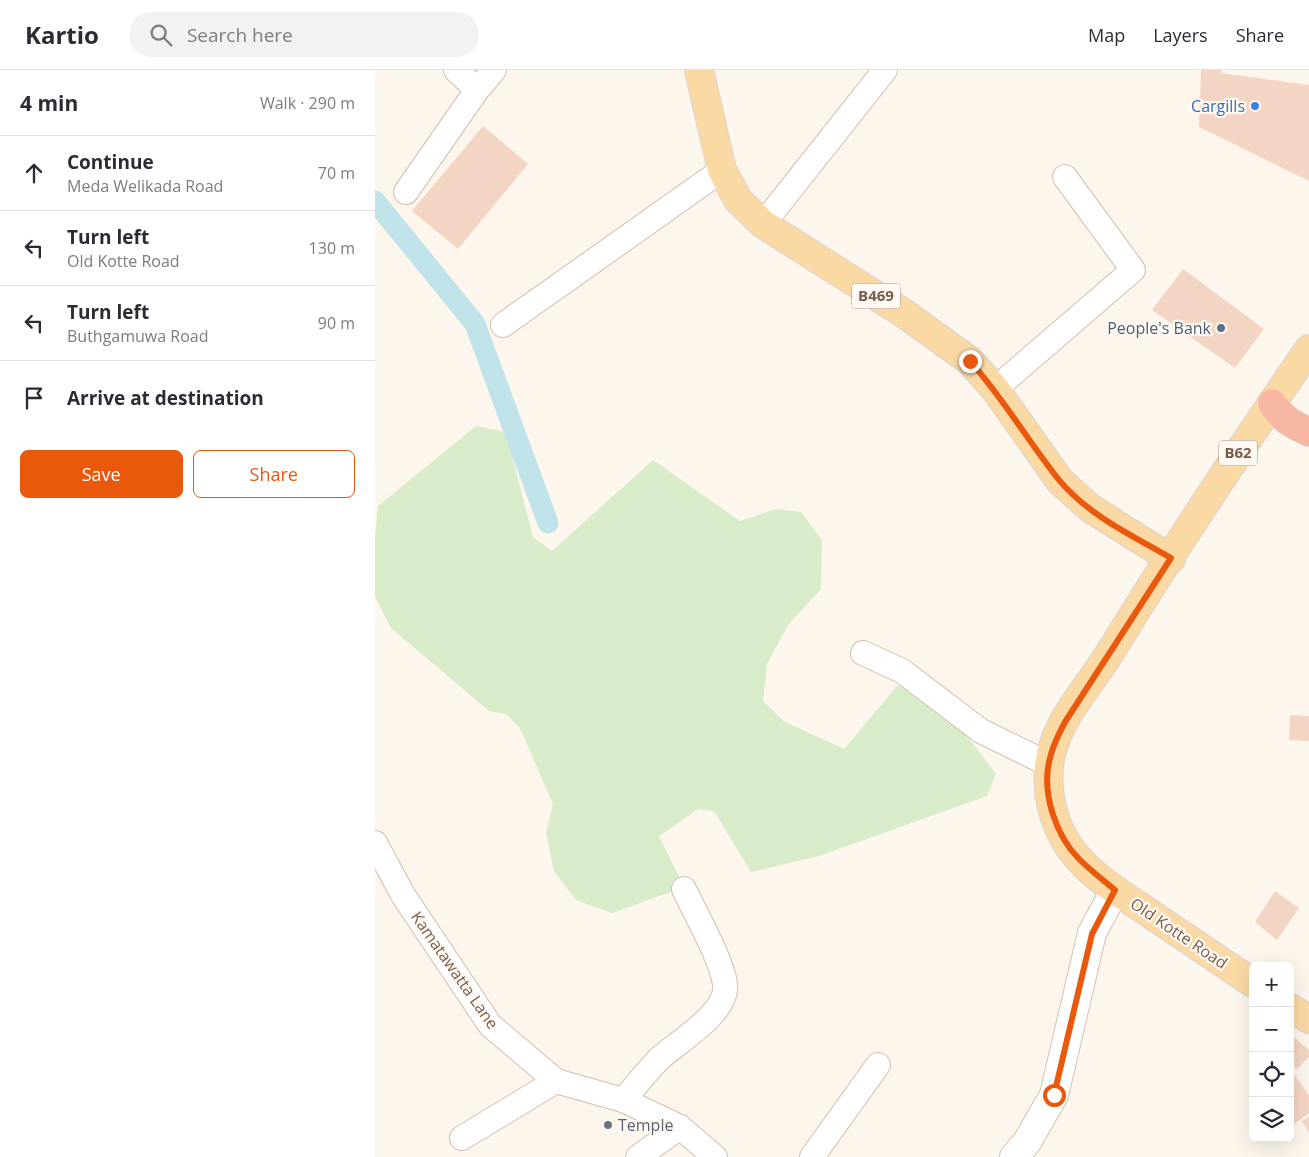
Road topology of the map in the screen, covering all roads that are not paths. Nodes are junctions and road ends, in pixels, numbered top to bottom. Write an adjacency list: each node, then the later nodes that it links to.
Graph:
1 (455, 70): 5 (street)
2 (494, 70): 5 (street)
3 (699, 70): 6 (main road, B469)
4 (885, 70): 9 (street)
5 (477, 90): 8 (street)
6 (722, 170): 9 (main road, B469); 10 (street)
7 (1065, 177): 12 (street)
8 (406, 192)
9 (763, 224): 12 (main road, B469)
10 (503, 325)
11 (1309, 349): 13 (main road, Old Kotte Road / B62)
12 (995, 389): 15 (main road, B469)
13 (1273, 403): 14 (highway); 15 (main road, Old Kotte Road / B62)
14 (1309, 432)
15 (1171, 558): 17 (main road, Old Kotte Road / B62)
16 (863, 653): 17 (street)
17 (1048, 764): 20 (main road, Old Kotte Road / B62)
18 (375, 843): 23 (street, Kamatawatta Lane)
19 (684, 889): 24 (street)
20 (1115, 890): 21 (main road, Old Kotte Road / B62); 30 (street)
21 (1249, 980)
22 (878, 1065): 29 (street)
23 (555, 1081): 24 (street, Kamatawatta Lane); 26 (street)
24 (623, 1100): 25 (street, Kamatawatta Lane)
25 (680, 1126): 27 (street); 28 (street, Kamatawatta Lane)
26 (463, 1138)
27 (638, 1157)
28 (715, 1157)
29 (812, 1157)
30 (1014, 1157)

